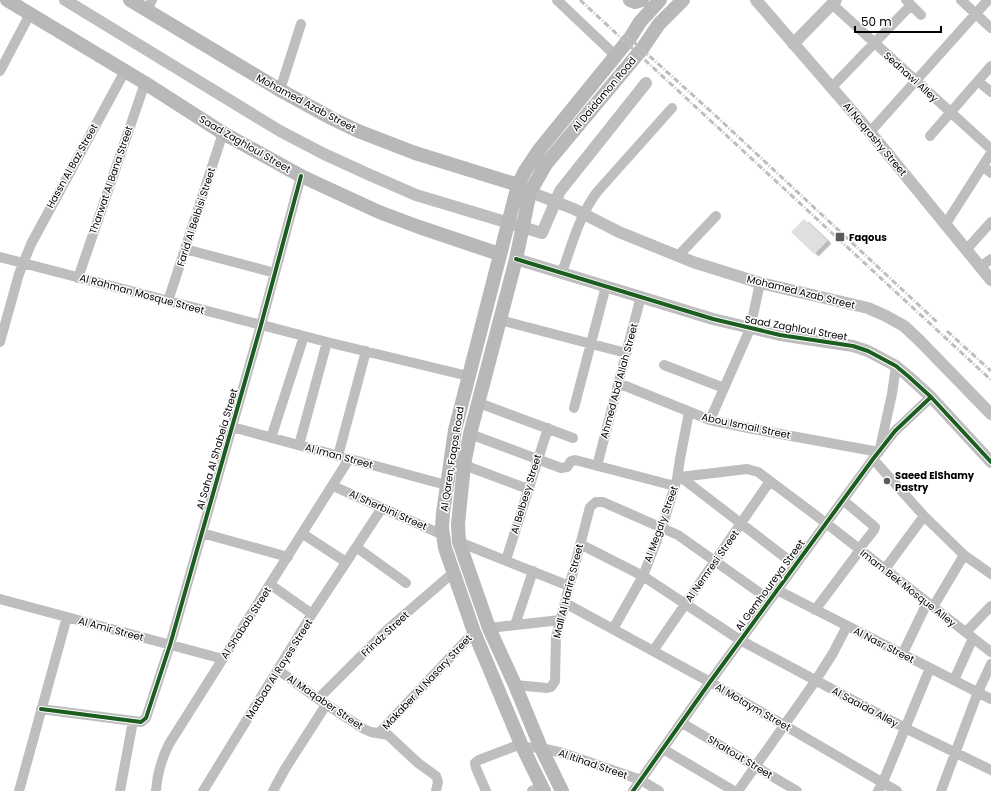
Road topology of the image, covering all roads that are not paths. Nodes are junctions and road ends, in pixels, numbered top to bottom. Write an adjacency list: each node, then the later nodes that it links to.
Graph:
1 (7, 0): 14 (main road, Saad Zaghloul Street)
2 (130, 0): 13 (main road, Mohamed Azab Street)
3 (557, 0): 21 (street)
4 (630, 0): 5 (main road)
5 (642, 0)
6 (660, 0): 21 (main road, Al Daidamon Road)
7 (683, 0): 34 (main road, Al Daidamon Road)
8 (756, 0): 20 (street, Al Naqrashy Street)
9 (961, 0): 15 (street)
10 (988, 0): 15 (street)
11 (834, 2): 19 (street, Sednawi Alley); 20 (street)
12 (908, 2): 16 (street); 19 (street)
13 (150, 5): 29 (main road, Mohamed Azab Street)
14 (30, 14): 23 (street); 24 (main road, Saad Zaghloul Street)
15 (976, 14): 18 (street); 25 (street)
16 (921, 15)
17 (301, 24): 29 (street)
18 (991, 28)
19 (874, 43): 25 (street, Sednawi Alley); 28 (street)
20 (793, 44): 28 (street, Al Naqrashy Street)
21 (616, 56): 32 (main road, Al Daidamon Road)
22 (991, 66): 26 (street)
23 (0, 71)
24 (125, 71): 27 (main road, Saad Zaghloul Street); 54 (street, Hassn Al Baz Street)
25 (915, 80): 33 (street, Sednawi Alley); 35 (street)
26 (978, 81): 30 (street); 33 (street)
27 (145, 83): 36 (main road, Saad Zaghloul Street); 58 (street, Tharwat Al Bana Street)
28 (832, 87): 35 (street, Al Naqrashy Street)
29 (280, 90): 42 (main road, Mohamed Azab Street)
30 (991, 92)
31 (672, 108): 43 (street)
32 (571, 110): 34 (main road); 42 (main road, Al Daidamon Road)
33 (951, 112): 37 (street); 38 (street, Sednawi Alley)
34 (582, 120): 42 (main road, Al Daidamon Road)
35 (870, 132): 46 (street, Al Naqrashy Street)
36 (223, 133): 41 (main road, Saad Zaghloul Street); 47 (street, Farid Al Belbisi Street)
37 (930, 136)
38 (991, 149)
39 (991, 154): 40 (street)
40 (987, 169): 46 (street)
41 (301, 176): 49 (main road, Saad Zaghloul Street); 57 (street, Al Saha Al Shabeia Street)
42 (529, 194): 43 (street, Mohamed Azab Street); 49 (main road, Al Qaren, Faqos Road); 52 (main road, Al Qaren, Faqos Road)
43 (578, 211): 50 (street, Mohamed Azab Street); 56 (street)
44 (716, 216): 50 (street)
45 (991, 222): 48 (street)
46 (945, 225): 48 (street, Al Naqrashy Street)
47 (185, 249): 57 (street); 63 (street, Farid Al Belbisi Street)
48 (966, 250): 55 (street, Al Naqrashy Street)
49 (499, 254): 75 (main road, Al Qaren, Faqos Road)
50 (678, 256): 60 (street, Mohamed Azab Street)
51 (0, 257): 54 (street, Al Rahman Mosque Street)
52 (516, 259): 56 (street, Saad Zaghloul Street); 64 (main road, Al Qaren, Faqos Road)
53 (991, 260): 55 (street)
54 (23, 263): 58 (street, Al Rahman Mosque Street); 68 (street, Hassn Al Baz Street)
55 (980, 267): 59 (street, Al Naqrashy Street)
56 (562, 272): 61 (street, Saad Zaghloul Street)
57 (275, 273): 65 (street, Al Saha Al Shabeia Street)
58 (78, 278): 63 (street, Al Rahman Mosque Street)
59 (991, 280)
60 (760, 283): 66 (street); 82 (street, Mohamed Azab Street)
61 (606, 286): 62 (street, Saad Zaghloul Street); 70 (street)
62 (641, 296): 66 (street, Saad Zaghloul Street); 72 (street, Ahmed Abd Allah Street)
63 (168, 301): 65 (street, Al Rahman Mosque Street)
64 (500, 320): 70 (street); 79 (main road, Al Qaren, Faqos Road)
65 (261, 325): 67 (street, Al Rahman Mosque Street); 84 (street, Al Saha Al Shabeia Street)
66 (750, 329): 74 (street, Saad Zaghloul Street); 77 (street)
67 (304, 336): 69 (street, Al Rahman Mosque Street); 87 (street)
68 (0, 342)
69 (327, 342): 71 (street, Al Rahman Mosque Street); 89 (street)
70 (590, 344): 72 (street); 80 (street)
71 (366, 351): 75 (street, Al Rahman Mosque Street); 91 (street)
72 (626, 353): 76 (street, Ahmed Abd Allah Street)
73 (664, 366): 77 (street)
74 (896, 366): 78 (street, Saad Zaghloul Street); 90 (street, Al Gemhoureya Street)
75 (468, 376): 99 (main road, Al Qaren, Faqos Road)
76 (618, 383): 81 (street, Abou Ismail Street); 96 (street, Ahmed Abd Allah Street)
77 (724, 388): 83 (street)
78 (931, 397): 90 (street, Al Gemhoureya Street); 94 (street, Saad Zaghloul Street)
79 (478, 403): 85 (street); 86 (main road, Al Qaren, Faqos Road)
80 (574, 408)
81 (689, 412): 83 (street, Abou Ismail Street); 97 (street, Al Megaly Street)
82 (991, 414)
83 (710, 420): 90 (street, Abou Ismail Street)
84 (232, 427): 87 (street, Al Iman Street); 108 (street, Al Saha Al Shabeia Street)
85 (548, 428): 88 (street); 93 (street, Al Belbesy Street)
86 (470, 434): 93 (street); 95 (main road, Al Qaren, Faqos Road)
87 (271, 438): 89 (street, Al Iman Street)
88 (573, 438)
89 (299, 445): 91 (street, Al Iman Street)
90 (876, 455): 102 (street, Al Gemhoureya Street); 104 (street)
91 (338, 456): 92 (street, Al Iman Street)
92 (349, 459): 99 (street, Al Iman Street); 100 (street, Al Shabab Street)
93 (538, 459): 96 (street); 101 (street, Al Belbesy Street)
94 (991, 462)
95 (464, 466): 101 (street); 111 (main road, Al Qaren, Faqos Road)
96 (597, 466): 97 (street)
97 (678, 479): 98 (street, Imam Bek Mosque Alley); 106 (street); 107 (street, Al Megaly Street)
98 (770, 481): 105 (street, Imam Bek Mosque Alley); 106 (street, Al Nemresi Street)
99 (446, 485): 110 (main road, Al Qaren, Faqos Road)
100 (333, 486): 103 (street, Al Sherbini Street); 109 (street, Al Shabab Street)
101 (528, 489): 117 (street, Al Belbesy Street)
102 (843, 500): 105 (street, Al Gemhoureya Street); 114 (street)
103 (382, 508): 110 (street, Al Sherbini Street); 113 (street, Matbaa Al Rayes Street)
104 (924, 516): 115 (street); 121 (street)
105 (826, 523): 114 (street, Imam Bek Mosque Alley); 120 (street, Al Gemhoureya Street)
106 (741, 524): 118 (street, Al Nemresi Street); 120 (street)
107 (662, 527): 112 (street, Mall Al Harire Street); 118 (street); 125 (street, Al Megaly Street)
108 (202, 533): 116 (street); 147 (street, Al Saha Al Shabeia Street)
109 (303, 534): 116 (street, Al Shabab Street); 119 (street)
110 (443, 535): 123 (main road, Al Qaren, Faqos Road)
111 (460, 542): 117 (street); 142 (main road, Al Qaren, Faqos Road)
112 (580, 544): 125 (street, Al Saaida Alley); 128 (street, Mall Al Harire Street)
113 (356, 547): 119 (street, Matbaa Al Rayes Street); 126 (street)
114 (859, 550): 121 (street, Imam Bek Mosque Alley); 136 (street)
115 (964, 554): 124 (street); 134 (street)
116 (288, 557): 127 (street, Al Shabab Street)
117 (506, 560): 122 (street)
118 (715, 561): 131 (street); 133 (street, Al Nemresi Street)
119 (346, 562): 137 (street, Matbaa Al Rayes Street)
120 (795, 565): 129 (street, Al Gemhoureya Street)
121 (885, 569): 134 (street, Imam Bek Mosque Alley)
122 (532, 571): 128 (street); 140 (street)
123 (454, 572): 144 (main road, Al Qaren, Faqos Road); 161 (street, Frindz Street)
124 (991, 574)
125 (643, 576): 133 (street, Al Saaida Alley); 143 (street, Al Megaly Street)
126 (406, 584)
127 (270, 585): 137 (street); 151 (street, Al Shabab Street)
128 (569, 586): 132 (street, Mall Al Harire Street)
129 (777, 590): 131 (street, Al Gemhoureya Street); 136 (street, Al Nasr Street)
130 (0, 599): 138 (street, Al Amir Street)
131 (770, 600): 146 (street, Al Gemhoureya Street)
132 (565, 603): 139 (street, Mall Al Harire Street); 143 (street, Al Motaym Street)
133 (685, 604): 146 (street, Al Saaida Alley); 148 (street, Al Nemresi Street)
134 (930, 605): 145 (street, Imam Bek Mosque Alley); 150 (street)
135 (991, 606): 145 (street)
136 (815, 610): 141 (street, Al Nasr Street)
137 (312, 614): 154 (street, Matbaa Al Rayes Street)
138 (67, 617): 147 (street, Al Amir Street); 162 (street)
139 (560, 620): 140 (street); 158 (street, Mall Al Harire Street)
140 (515, 625): 142 (street)
141 (847, 626): 150 (street, Al Nasr Street); 155 (street)
142 (489, 628): 158 (main road, Al Qaren, Faqos Road)
143 (613, 629): 148 (street, Al Motaym Street)
144 (474, 632): 167 (street, Makaber Al Nasary Street); 168 (main road, Al Qaren, Faqos Road)
145 (969, 635): 149 (street, Imam Bek Mosque Alley); 156 (street)
146 (740, 640): 155 (street, Al Saaida Alley); 157 (street, Al Gemhoureya Street)
147 (170, 645): 151 (street, Al Amir Street); 163 (street, Al Saha Al Shabeia Street)
148 (653, 651): 157 (street, Al Motaym Street)
149 (991, 652)
150 (902, 655): 153 (street, Al Nasr Street)
151 (223, 659): 179 (street, Al Shabab Street)
152 (991, 664): 159 (street)
153 (930, 668): 156 (street, Al Nasr Street); 166 (street)
154 (278, 670): 161 (street, Al Maqaber Street); 180 (street, Matbaa Al Rayes Street)
155 (816, 680): 165 (street); 166 (street, Al Saaida Alley)
156 (954, 680): 159 (street, Al Nasr Street)
157 (710, 682): 164 (street, Al Gemhoureya Street); 165 (street, Al Motaym Street)
158 (515, 685): 169 (main road, Al Qaren, Faqos Road)
159 (978, 692): 160 (street, Al Nasr Street); 171 (street)
160 (991, 699)
161 (322, 702): 167 (street, Al Maqaber Street); 181 (street, Frindz Street)
162 (41, 709): 163 (street); 177 (street)
163 (137, 722): 178 (street, Al Saha Al Shabeia Street)
164 (682, 723): 170 (street, Al Gemhoureya Street); 172 (street, Shaltout Street)
165 (784, 725): 172 (street); 175 (street, Al Motaym Street)
166 (905, 728): 171 (street, Al Saaida Alley); 175 (street)
167 (379, 733): 182 (street, Al Maqaber Street)
168 (522, 745): 169 (street, Al Itihad Street); 176 (main road, Al Qaren, Faqos Road); 183 (street)
169 (541, 748): 174 (street, Al Itihad Street); 184 (main road, Al Qaren, Faqos Road)
170 (663, 749): 174 (street, Al Gemhoureya Street); 187 (street)
171 (955, 753): 173 (street, Al Saaida Alley); 191 (street)
172 (756, 766): 188 (street); 189 (street, Shaltout Street)
173 (991, 770)
174 (641, 780): 185 (street, Al Gemhoureya Street); 186 (street, Al Itihad Street)
175 (880, 787): 190 (street, Al Motaym Street)
176 (539, 790)
177 (19, 791)
178 (120, 791)
179 (156, 791)
180 (203, 791)
181 (273, 791)
182 (436, 791)
183 (486, 791)
184 (562, 791)
185 (633, 791)
186 (659, 791)
187 (734, 791)
188 (738, 791)
189 (797, 791)
190 (897, 791)
191 (941, 791)

